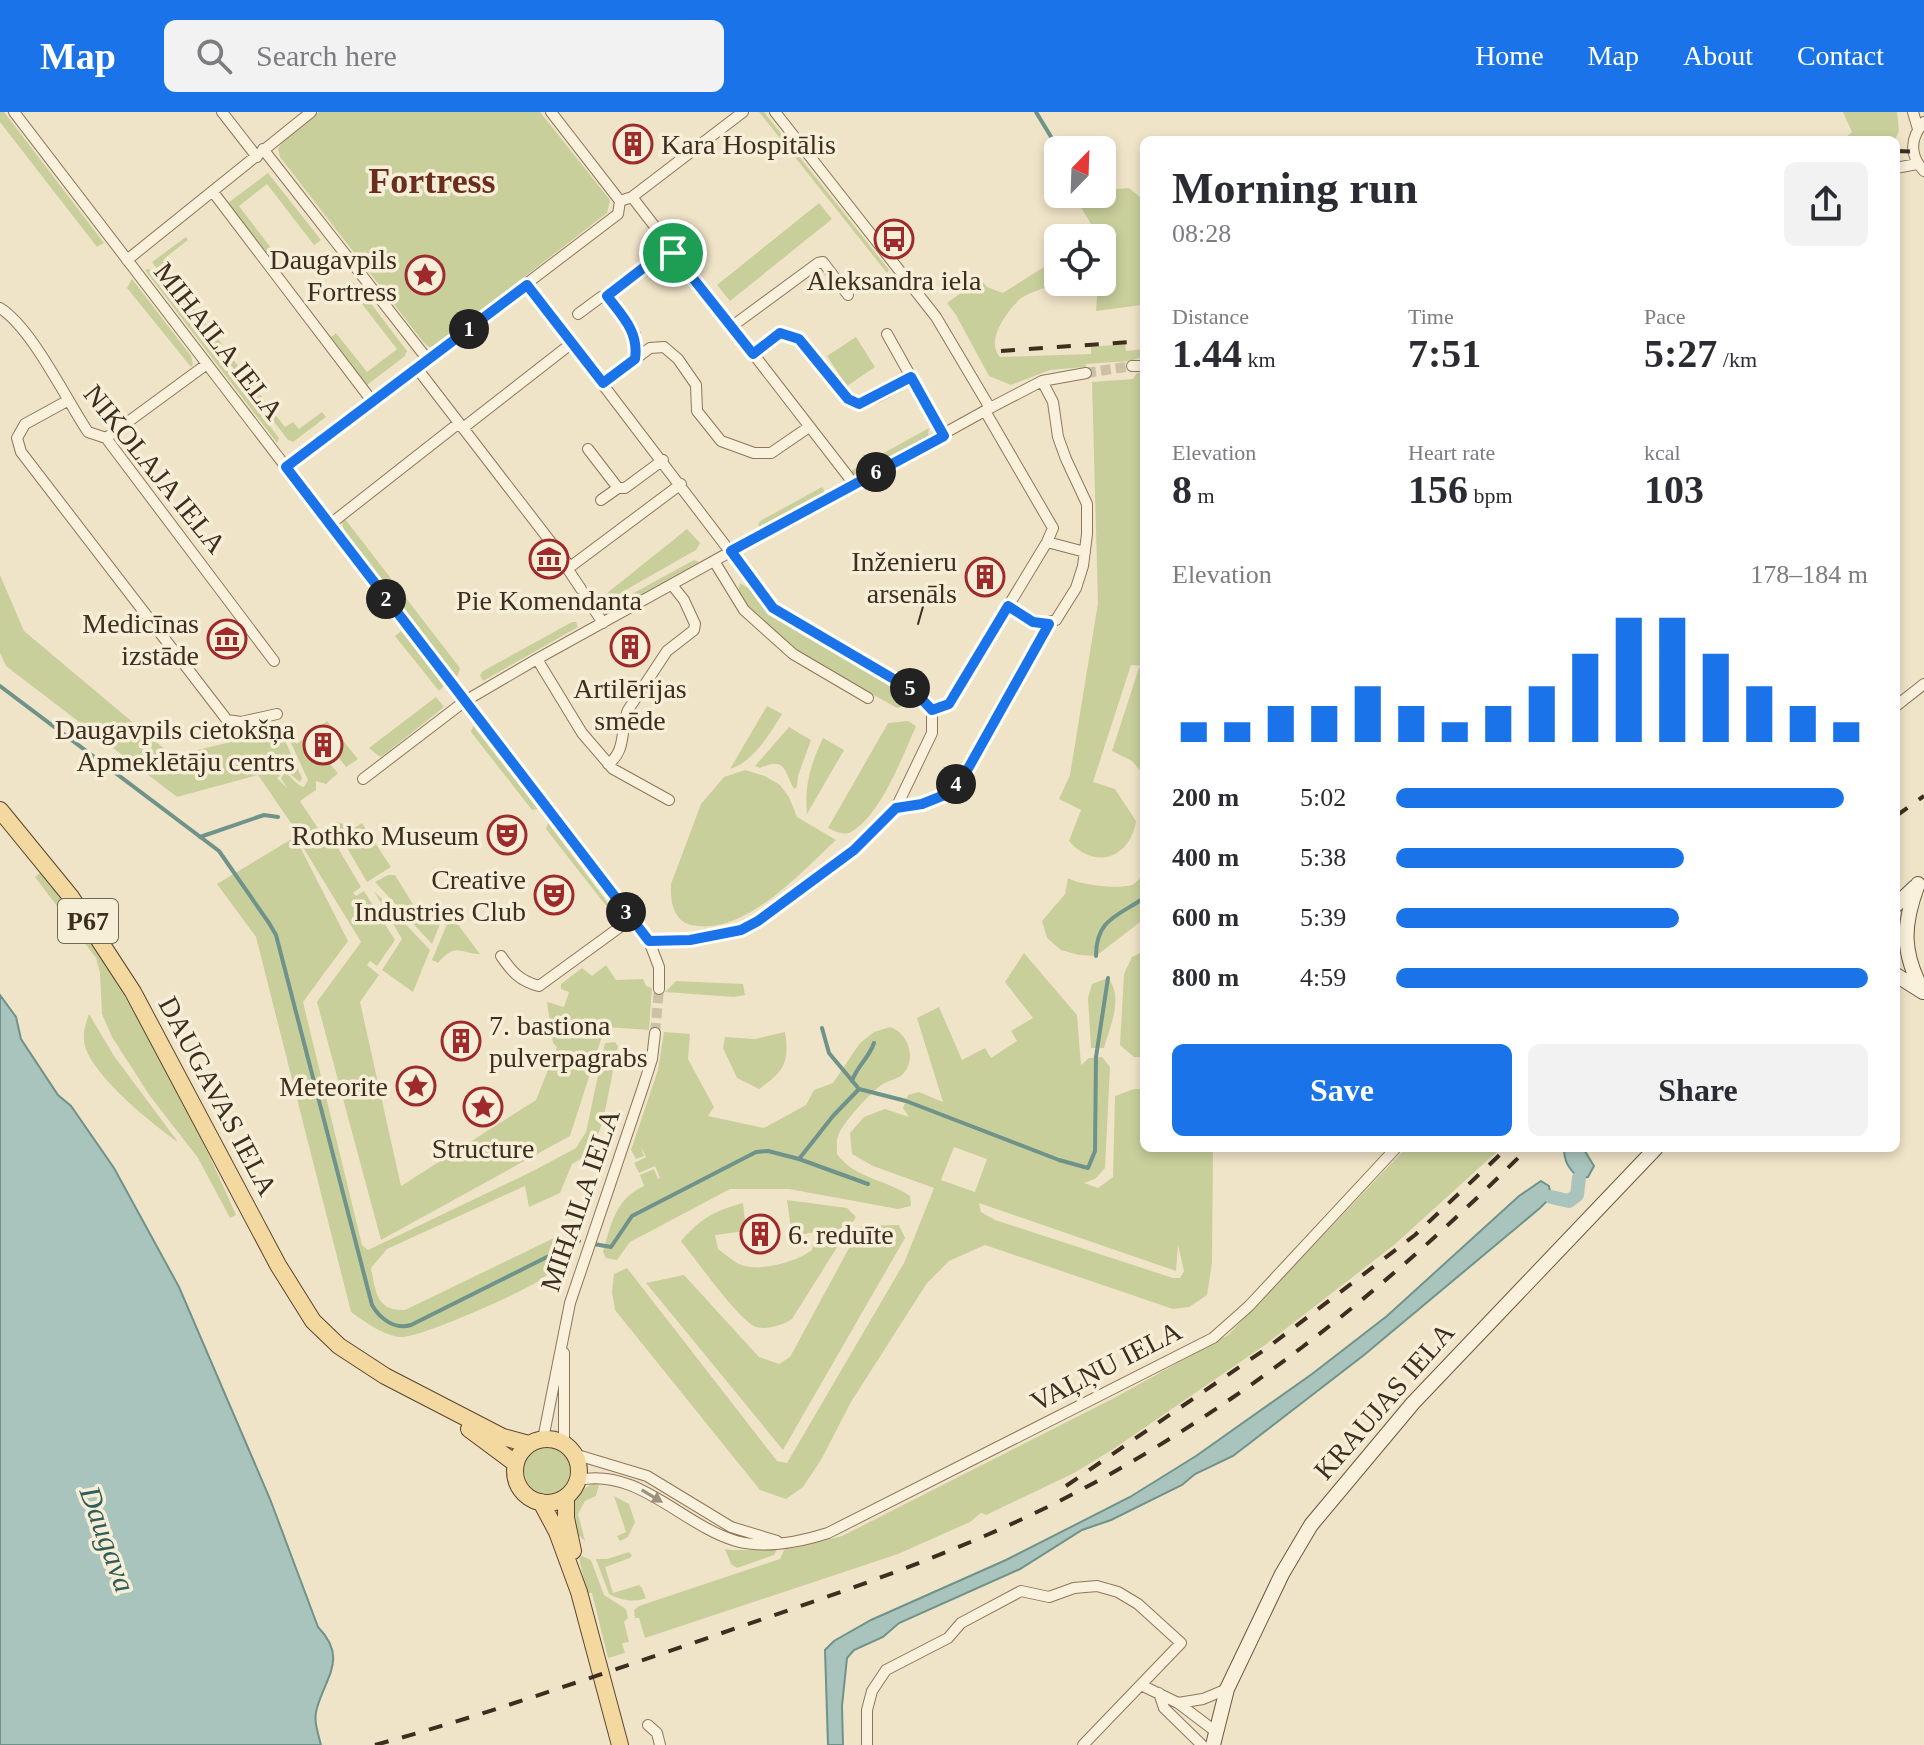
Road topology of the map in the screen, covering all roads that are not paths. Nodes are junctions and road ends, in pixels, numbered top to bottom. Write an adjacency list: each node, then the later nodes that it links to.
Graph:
1 (14, 112): 16 (street, MIHAILA IELA)
2 (222, 112): 9 (street)
3 (311, 112): 9 (street)
4 (551, 112): 14 (street)
5 (743, 112): 13 (street)
6 (775, 112): 38 (street)
7 (1913, 112): 8 (street)
8 (1921, 126): 10 (street)
9 (260, 153): 12 (street); 27 (street)
10 (1921, 167): 11 (street)
11 (1900, 168)
12 (213, 192): 16 (street); 37 (street)
13 (632, 197): 14 (street); 15 (street)
14 (620, 201): 17 (street)
15 (669, 248): 19 (street); 22 (street)
16 (127, 260): 28 (street, MIHAILA IELA)
17 (527, 285): 24 (street); 27 (street)
18 (848, 295): 22 (street)
19 (607, 296): 21 (street); 26 (street)
20 (0, 308): 36 (street, NIKOLAJA IELA)
21 (578, 314)
22 (731, 327): 25 (street)
23 (887, 334): 33 (street)
24 (572, 343): 35 (street); 39 (street)
25 (753, 354): 33 (street); 40 (street)
26 (635, 359): 35 (street); 40 (street)
27 (428, 360): 31 (street)
28 (207, 364): 42 (street); 45 (street, MIHAILA IELA)
29 (1132, 366): 30 (street)
30 (1140, 366)
31 (416, 367): 37 (street); 39 (street)
32 (1086, 373): 34 (street)
33 (911, 377): 41 (street)
34 (1042, 381): 38 (street); 53 (street)
35 (603, 383): 44 (street)
36 (67, 401): 42 (street, NIKOLAJA IELA); 67 (street)
37 (372, 401): 45 (street)
38 (987, 410): 41 (street); 51 (street)
39 (461, 425): 50 (street); 55 (street)
40 (809, 427): 47 (street)
41 (944, 436): 47 (street)
42 (106, 438): 61 (street, NIKOLAJA IELA)
43 (588, 449): 48 (street)
44 (663, 460): 46 (street); 48 (street)
45 (286, 467): 50 (street, MIHAILA IELA)
46 (681, 484): 52 (street); 55 (street)
47 (854, 484): 52 (street)
48 (618, 488): 49 (street)
49 (601, 500)
50 (329, 525): 64 (street, MIHAILA IELA)
51 (1047, 542): 53 (street); 57 (street)
52 (731, 551): 54 (street); 66 (street)
53 (1085, 552): 59 (street)
54 (714, 561): 56 (street); 63 (street)
55 (570, 567): 58 (street)
56 (672, 585): 58 (street); 68 (street)
57 (1008, 606): 59 (street); 66 (street)
58 (603, 623): 60 (street)
59 (1049, 624): 71 (street)
60 (537, 659): 64 (street); 68 (street)
61 (274, 661)
62 (1924, 684): 65 (street)
63 (868, 698)
64 (465, 701): 69 (street); 75 (street, MIHAILA IELA)
65 (1900, 703)
66 (932, 710): 71 (street)
67 (277, 714)
68 (608, 764): 70 (street)
69 (363, 779)
70 (669, 800)
71 (896, 808): 76 (street)
72 (0, 810): 86 (main road, DAUGAVAS IELA / P67)
73 (1921, 882): 74 (street); 81 (street)
74 (1900, 901)
75 (631, 919): 76 (street, MIHAILA IELA); 77 (street)
76 (649, 941): 79 (street, MIHAILA IELA)
77 (501, 956)
78 (1900, 978): 81 (street)
79 (659, 989)
80 (1900, 991): 81 (street)
81 (1924, 993)
82 (655, 1033): 85 (street, MIHAILA IELA)
83 (1392, 1152): 93 (street, VAĻŅU IELA)
84 (1652, 1152): 96 (street, KRAUJAS IELA)
85 (563, 1335): 87 (street, MIHAILA IELA); 88 (street, MIHAILA IELA)
86 (405, 1386): 87 (main road, DAUGAVAS IELA / P67); 89 (main road, DAUGAVAS IELA / P67)
87 (536, 1442): 88 (main road, P67); 89 (main road)
88 (569, 1448): 90 (main road); 93 (street, VAĻŅU IELA)
89 (516, 1464): 92 (main road, P67)
90 (578, 1480): 91 (main road); 93 (street, VAĻŅU IELA, one-way to 93)
91 (566, 1497): 92 (main road); 94 (main road, P67)
92 (541, 1502): 94 (main road, P67)
93 (781, 1542)
94 (579, 1592): 101 (main road, P67)
95 (1141, 1685): 97 (street, KRAUJAS IELA); 103 (street); 104 (street)
96 (1227, 1689): 98 (street); 100 (street, KRAUJAS IELA)
97 (1159, 1693): 98 (street, KRAUJAS IELA); 105 (street)
98 (1178, 1703): 100 (street, KRAUJAS IELA)
99 (648, 1725): 102 (street)
100 (1214, 1738)
101 (620, 1745)
102 (660, 1745)
103 (867, 1745)
104 (1083, 1745)
105 (1202, 1745)

